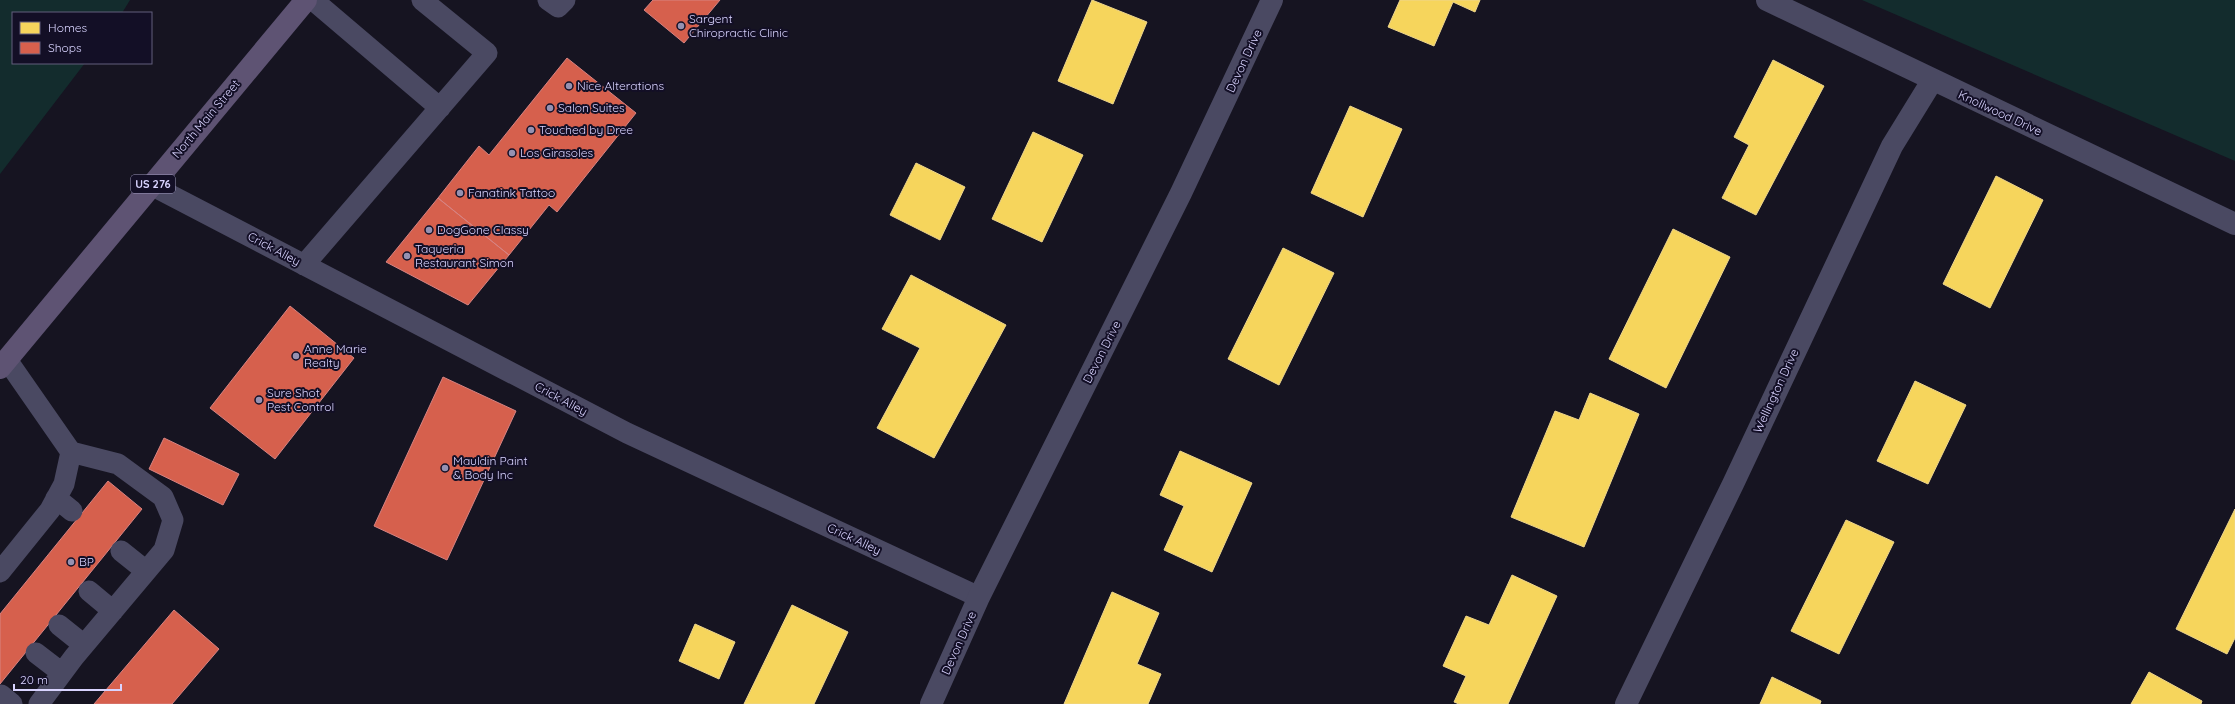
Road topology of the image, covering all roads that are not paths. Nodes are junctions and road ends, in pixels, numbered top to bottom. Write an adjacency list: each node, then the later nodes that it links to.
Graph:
1 (306, 0): 10 (main road, North Main Street / US 276)
2 (313, 0): 9 (lane)
3 (422, 0): 9 (lane)
4 (548, 0): 5 (lane)
5 (565, 0)
6 (1272, 0): 19 (street, Devon Drive)
7 (1767, 0): 8 (street, Knollwood Drive)
8 (1932, 81): 11 (street, Knollwood Drive); 27 (street, Wellington Drive)
9 (440, 108): 12 (lane)
10 (151, 185): 12 (lane, Crick Alley); 13 (main road, North Main Street / US 276)
11 (2235, 224)
12 (304, 265): 19 (lane, Crick Alley)
13 (3, 364): 14 (lane)
14 (71, 452): 16 (lane); 17 (lane)
15 (121, 551): 16 (lane)
16 (146, 572): 20 (lane)
17 (4, 578)
18 (89, 591): 20 (lane)
19 (979, 597): 26 (street, Devon Drive)
20 (113, 611): 22 (lane)
21 (59, 625): 22 (lane)
22 (84, 646): 24 (lane)
23 (36, 653): 24 (lane)
24 (62, 673): 25 (lane)
25 (39, 704)
26 (931, 704)
27 (1626, 704)

